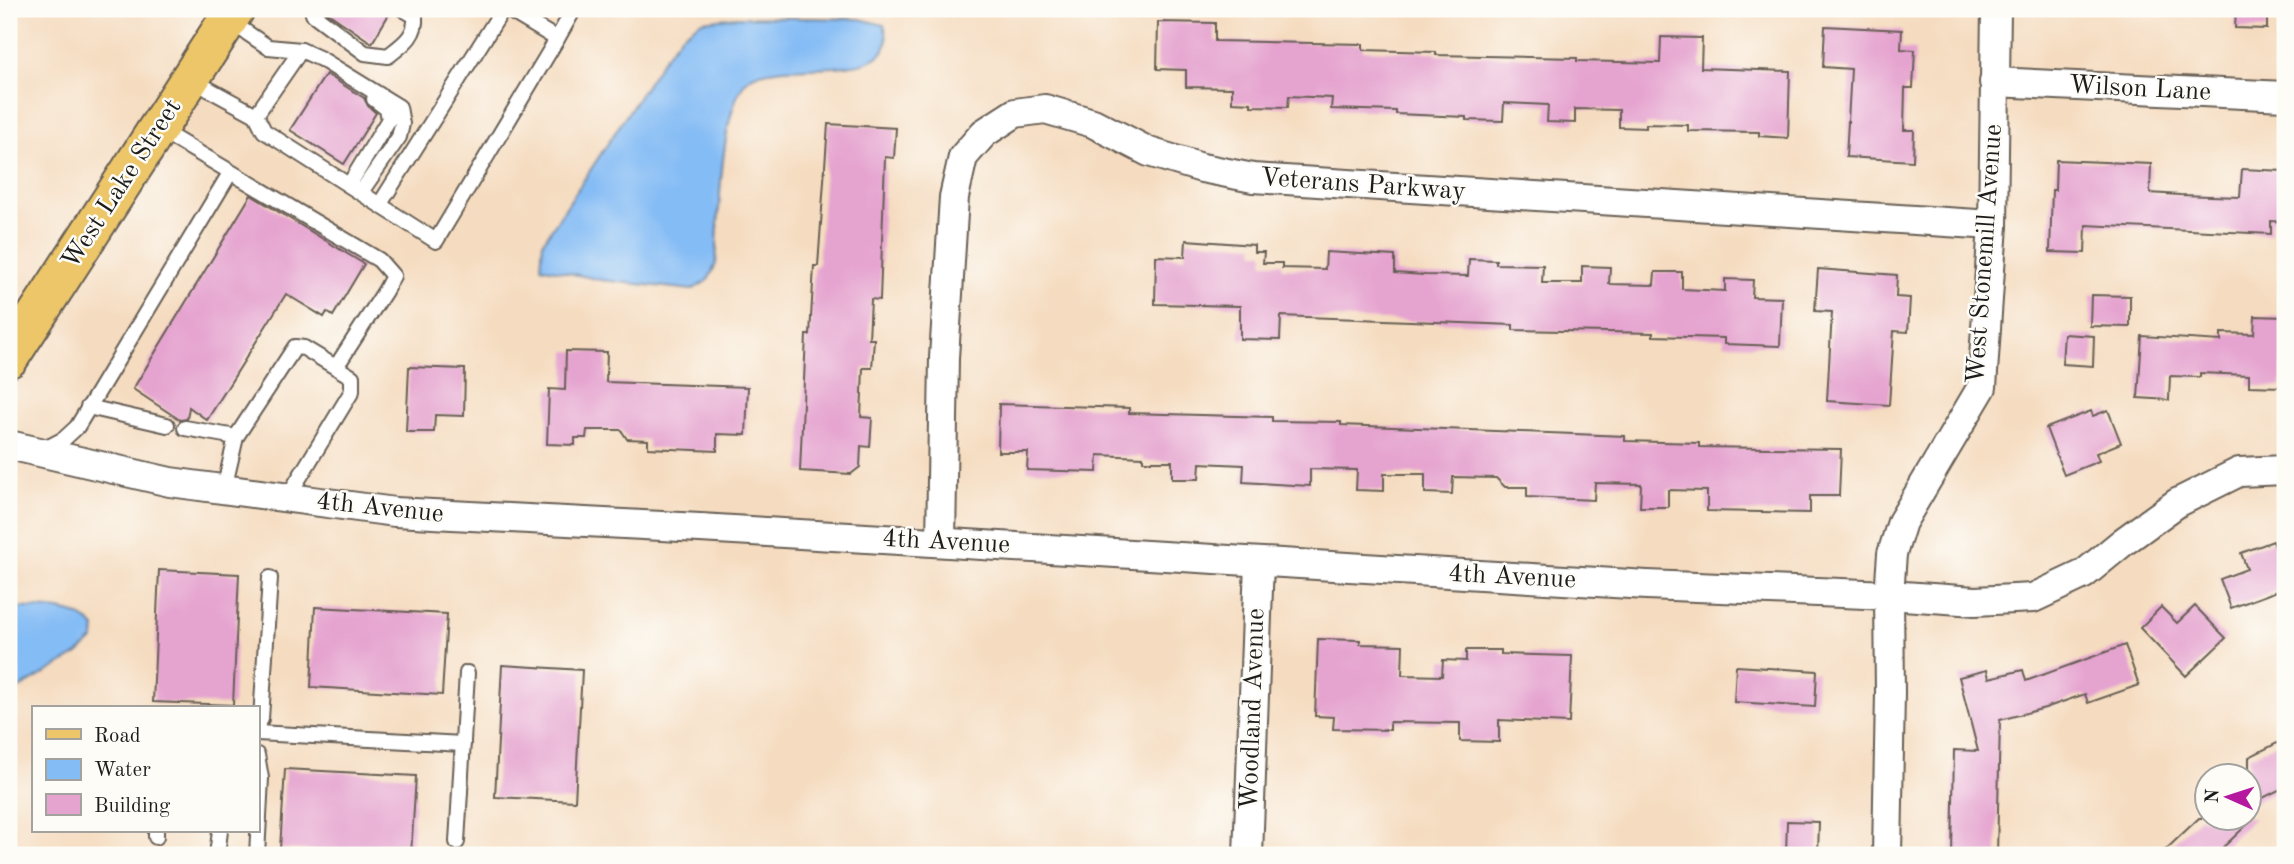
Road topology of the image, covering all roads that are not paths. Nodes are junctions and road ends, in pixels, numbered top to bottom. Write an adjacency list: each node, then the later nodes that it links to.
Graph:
1 (312, 9): 2 (lane)
2 (403, 9)
3 (505, 9): 7 (lane); 16 (lane)
4 (574, 9): 7 (lane)
5 (1996, 9): 10 (street, West Stonemill Avenue)
6 (232, 12): 8 (lane); 9 (main road, West Lake Street)
7 (557, 39): 16 (lane)
8 (300, 50): 12 (lane); 15 (lane)
9 (190, 79): 12 (lane); 13 (main road, West Lake Street)
10 (1994, 82): 11 (street, Wilson Lane); 17 (street, West Stonemill Avenue)
11 (2285, 96)
12 (256, 115): 15 (lane)
13 (158, 129): 14 (lane); 18 (main road, West Lake Street)
14 (230, 173): 19 (lane); 20 (lane)
15 (355, 189): 16 (lane)
16 (380, 204)
17 (1993, 225): 29 (street, Veterans Parkway); 32 (street, West Stonemill Avenue)
18 (9, 358)
19 (336, 367): 23 (lane); 28 (lane)
20 (88, 407): 21 (lane); 25 (lane)
21 (167, 425)
22 (185, 428): 23 (lane)
23 (236, 437): 27 (lane)
24 (9, 445): 25 (street, 4th Avenue)
25 (39, 452): 27 (street, 4th Avenue)
26 (2285, 470): 32 (street, 4th Avenue)
27 (223, 489): 28 (street, 4th Avenue)
28 (287, 498): 29 (street, 4th Avenue)
29 (941, 542): 30 (street, 4th Avenue)
30 (1259, 562): 32 (street, 4th Avenue); 44 (street, Woodland Avenue)
31 (270, 578): 34 (lane)
32 (1889, 595): 45 (street, West Stonemill Avenue)
33 (467, 673): 36 (lane)
34 (259, 722)
35 (259, 733): 36 (lane)
36 (463, 744): 41 (lane)
37 (259, 767): 38 (lane)
38 (259, 817)
39 (220, 832): 42 (lane)
40 (258, 832): 43 (lane)
41 (457, 842)
42 (217, 855)
43 (257, 855)
44 (1248, 855)
45 (1887, 855)

